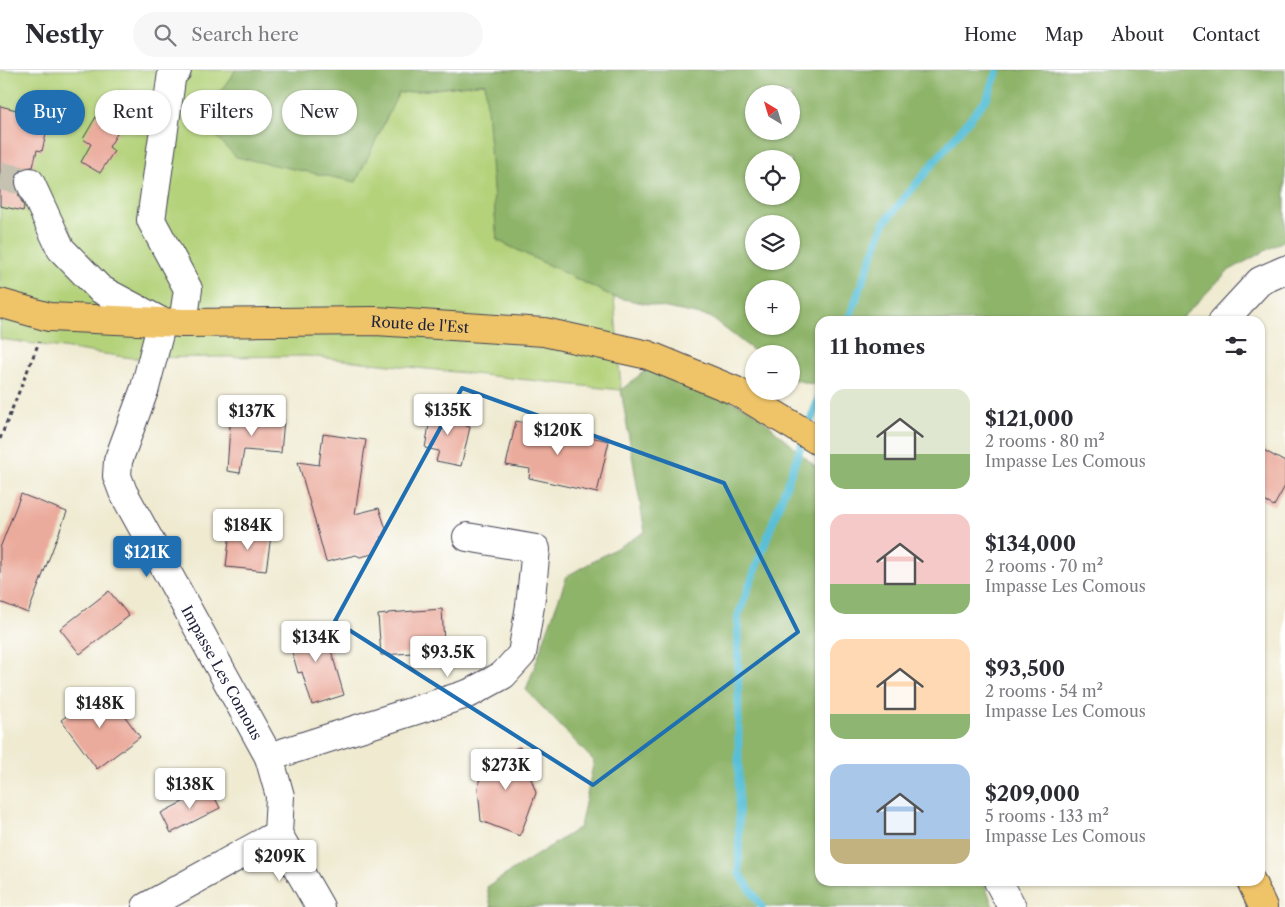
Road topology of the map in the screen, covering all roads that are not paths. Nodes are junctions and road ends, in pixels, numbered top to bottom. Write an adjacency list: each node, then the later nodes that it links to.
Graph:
1 (177, 70): 6 (street, Impasse Les Comous)
2 (30, 182): 6 (street)
3 (1285, 270): 5 (street)
4 (0, 303): 6 (main road, Route de l'Est)
5 (1228, 316)
6 (173, 322): 7 (main road, Route de l'Est); 9 (street, Impasse Les Comous)
7 (815, 439)
8 (467, 537): 9 (street)
9 (270, 757): 10 (street, Impasse Les Comous)
10 (278, 834): 13 (street); 14 (street)
11 (1001, 886): 15 (street)
12 (1254, 886): 16 (main road)
13 (146, 907)
14 (320, 907)
15 (1012, 907)
16 (1263, 907)

